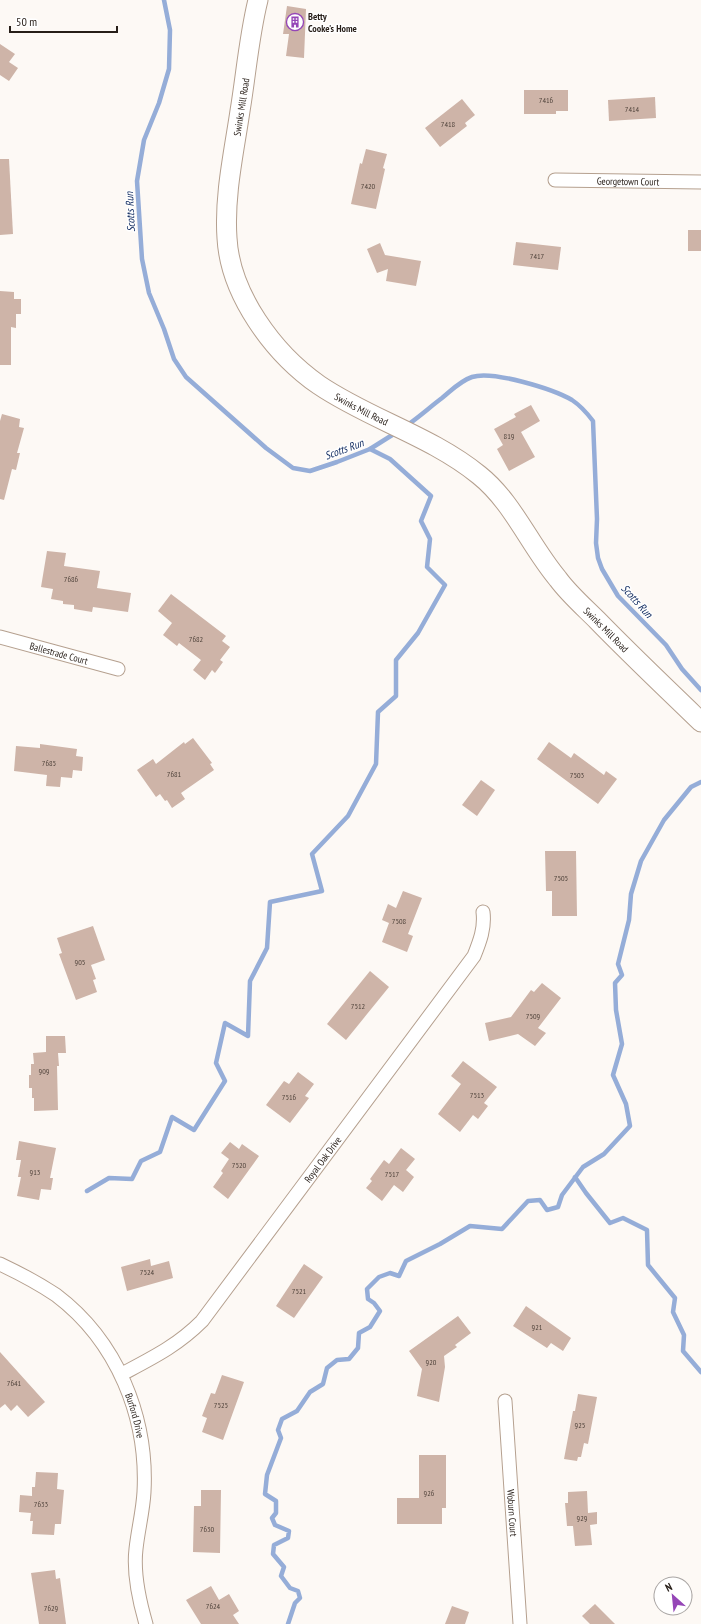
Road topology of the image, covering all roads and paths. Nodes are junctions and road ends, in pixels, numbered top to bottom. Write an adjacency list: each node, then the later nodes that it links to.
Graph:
1 (258, 0): 6 (street, Swinks Mill Road)
2 (555, 180): 3 (street, Georgetown Court)
3 (701, 182)
4 (0, 637): 5 (street, Ballestrade Court)
5 (118, 669)
6 (701, 722)
7 (483, 912): 9 (street, Royal Oak Drive)
8 (0, 1264): 9 (street, Burford Drive)
9 (122, 1374): 11 (street, Burford Drive)
10 (505, 1401): 12 (street, Woburn Court)
11 (146, 1624)
12 (520, 1624)

